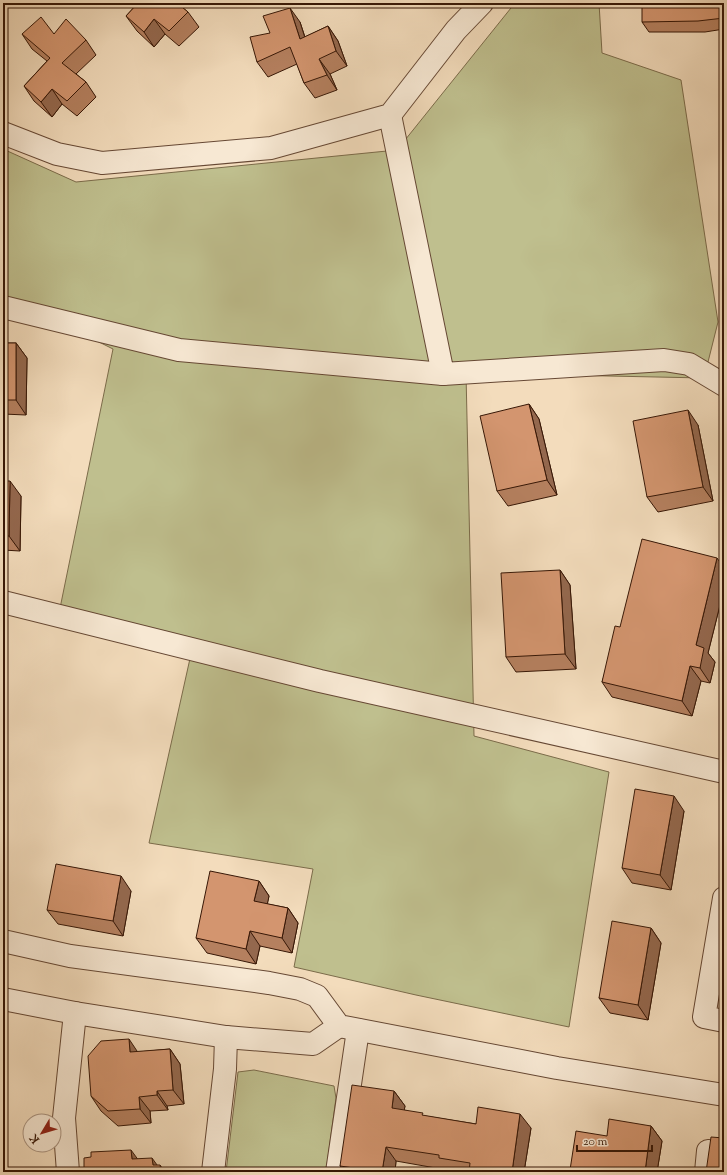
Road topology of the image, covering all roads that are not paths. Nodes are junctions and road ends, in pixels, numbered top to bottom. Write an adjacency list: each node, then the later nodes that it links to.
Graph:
1 (482, 3): 2 (street)
2 (390, 115): 3 (street); 5 (street)
3 (3, 133)
4 (3, 307): 5 (street)
5 (443, 374): 6 (street)
6 (724, 385)
7 (3, 602): 8 (street)
8 (724, 772)
9 (724, 898): 13 (street)
10 (3, 941): 14 (street)
11 (3, 999): 12 (street)
12 (75, 1013): 15 (street); 18 (street)
13 (724, 1021)
14 (348, 1028): 15 (street); 16 (street); 20 (street)
15 (226, 1037): 19 (street)
16 (724, 1095)
17 (708, 1151): 21 (street)
18 (68, 1172)
19 (213, 1172)
20 (337, 1172)
21 (706, 1172)

